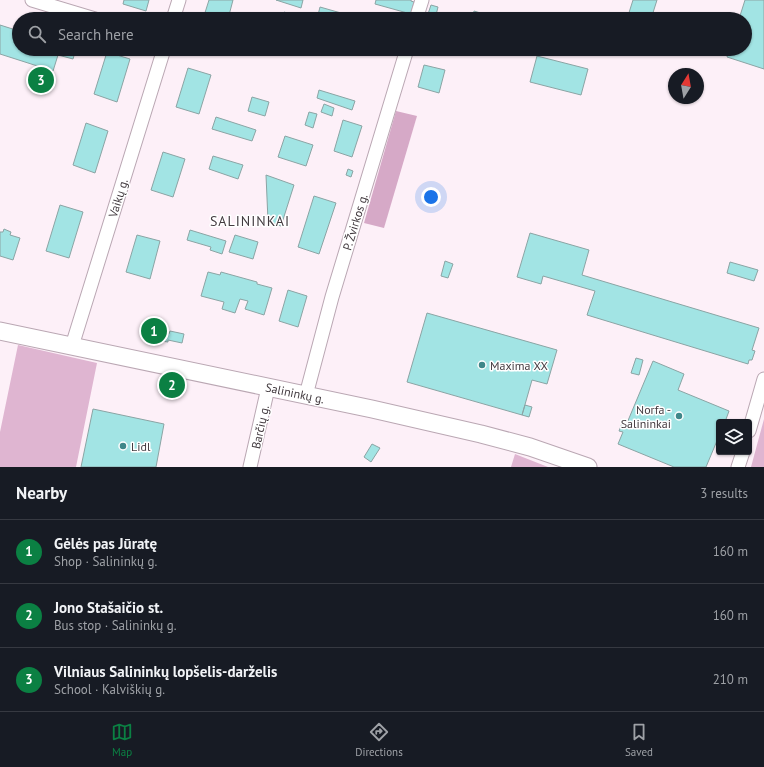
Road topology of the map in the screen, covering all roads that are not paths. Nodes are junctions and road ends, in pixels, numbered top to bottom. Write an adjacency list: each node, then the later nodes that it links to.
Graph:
1 (32, 0): 4 (street)
2 (179, 0): 5 (street)
3 (422, 0): 6 (street)
4 (72, 12)
5 (175, 12)
6 (418, 12)
7 (162, 56): 10 (street, Vaikų g.)
8 (405, 56): 13 (street, P. Žvirkos g.)
9 (0, 331): 10 (main road, Salininkų g.)
10 (72, 346): 12 (main road, Salininkų g.)
11 (764, 379): 14 (street)
12 (268, 388): 13 (main road, Salininkų g.); 16 (street, Barčių g.)
13 (306, 395): 17 (main road, Salininkų g.)
14 (752, 421)
15 (742, 455): 18 (street)
16 (250, 467)
17 (588, 467)
18 (738, 467)

